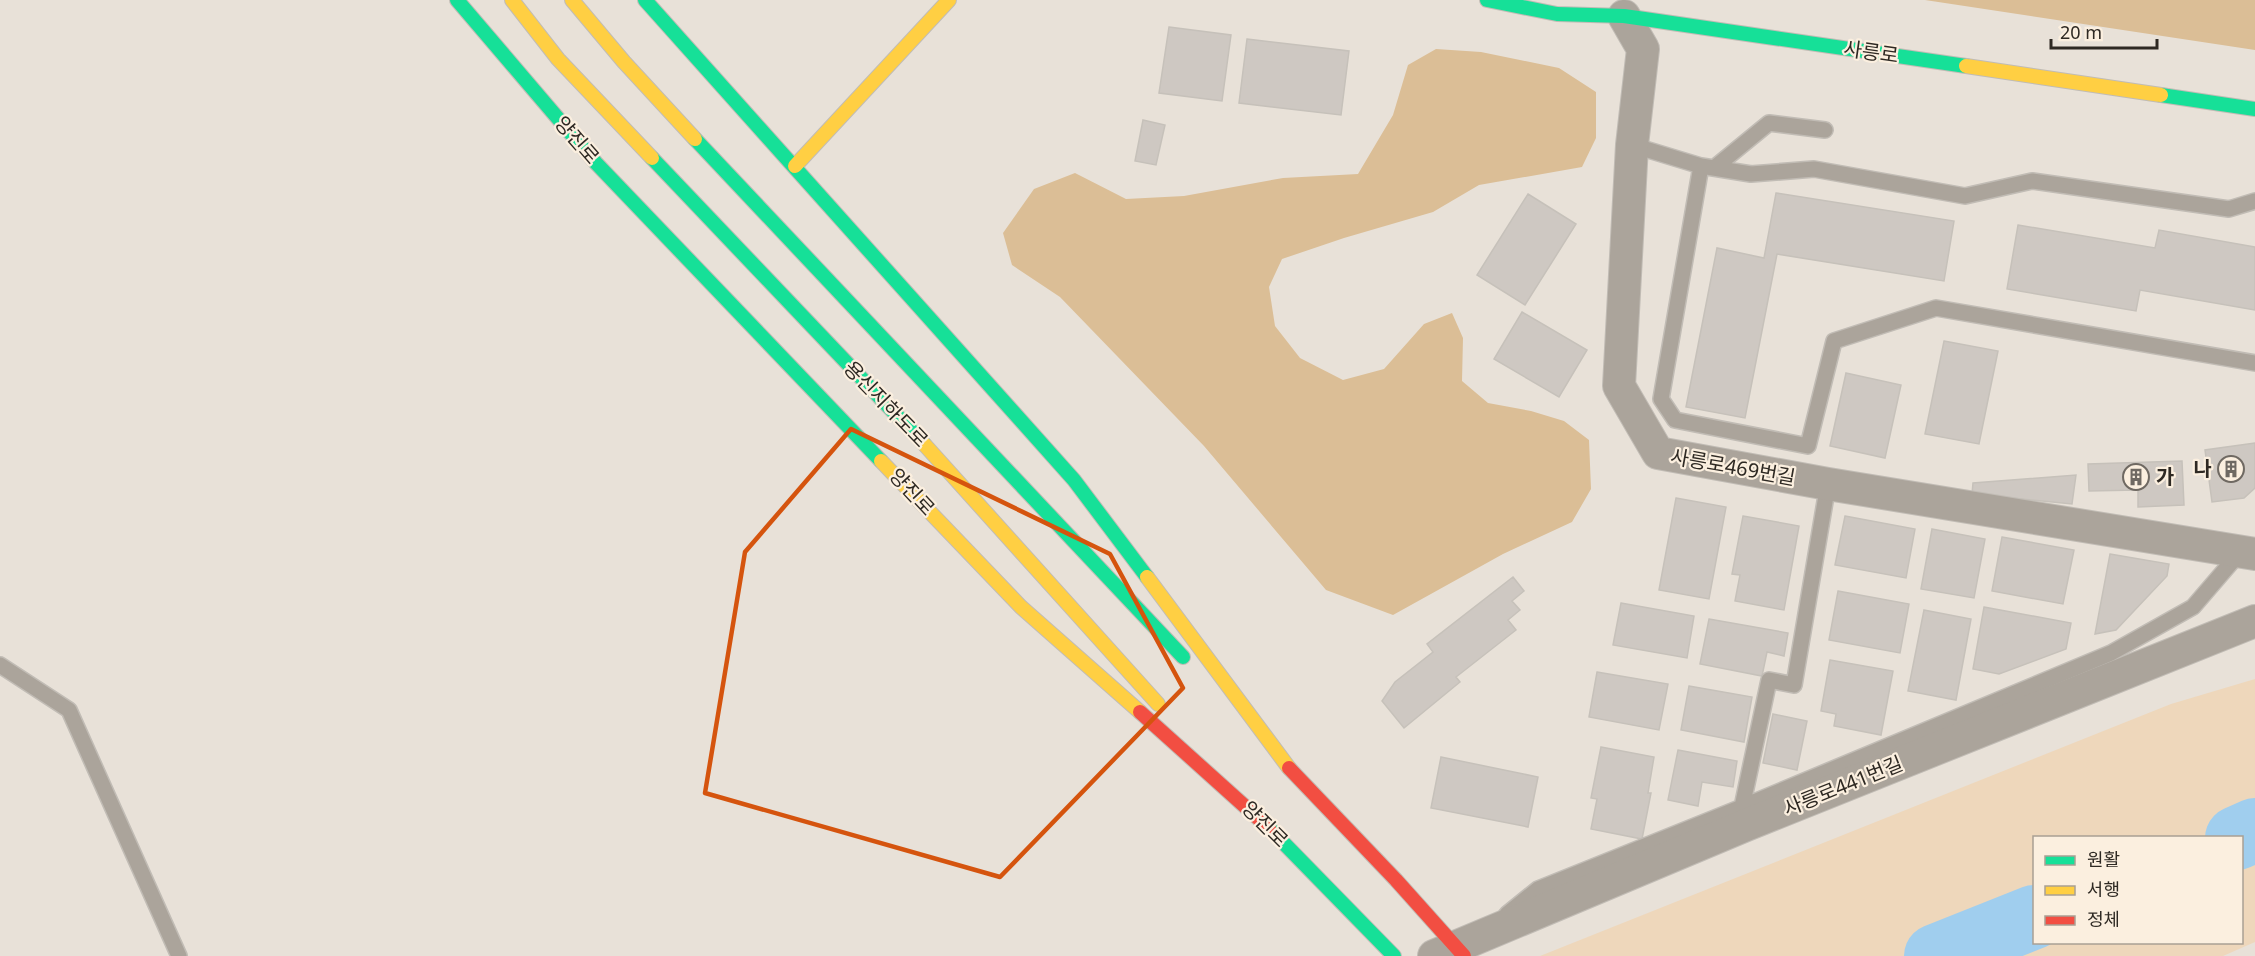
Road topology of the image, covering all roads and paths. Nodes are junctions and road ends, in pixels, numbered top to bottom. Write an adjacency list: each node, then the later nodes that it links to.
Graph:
1 (457, 0): 25 (main road, 양진로)
2 (512, 0): 21 (main road, 용신지하도로)
3 (572, 0): 19 (main road)
4 (645, 0): 11 (main road)
5 (949, 0): 11 (main road)
6 (1487, 0): 7 (main road, 사릉로)
7 (1625, 8): 8 (main road, 사릉로); 10 (street, 사릉로469번길)
8 (2255, 109)
9 (1825, 130): 12 (lane)
10 (1632, 145): 12 (lane); 15 (street, 사릉로469번길)
11 (795, 166): 23 (main road)
12 (1707, 167): 13 (lane); 14 (lane)
13 (2255, 201)
14 (2255, 363)
15 (1828, 484): 16 (street, 사릉로469번길); 24 (lane)
16 (2249, 552): 24 (lane)
17 (2255, 621): 26 (street, 사릉로441번길)
18 (0, 665): 27 (lane)
19 (1197, 671)
20 (1213, 688): 23 (main road)
21 (1169, 716)
22 (1184, 733): 25 (main road)
23 (1294, 774): 26 (main road)
24 (1743, 807): 26 (lane)
25 (1255, 813): 28 (main road, 양진로)
26 (1458, 949)
27 (178, 956)
28 (1394, 956)

